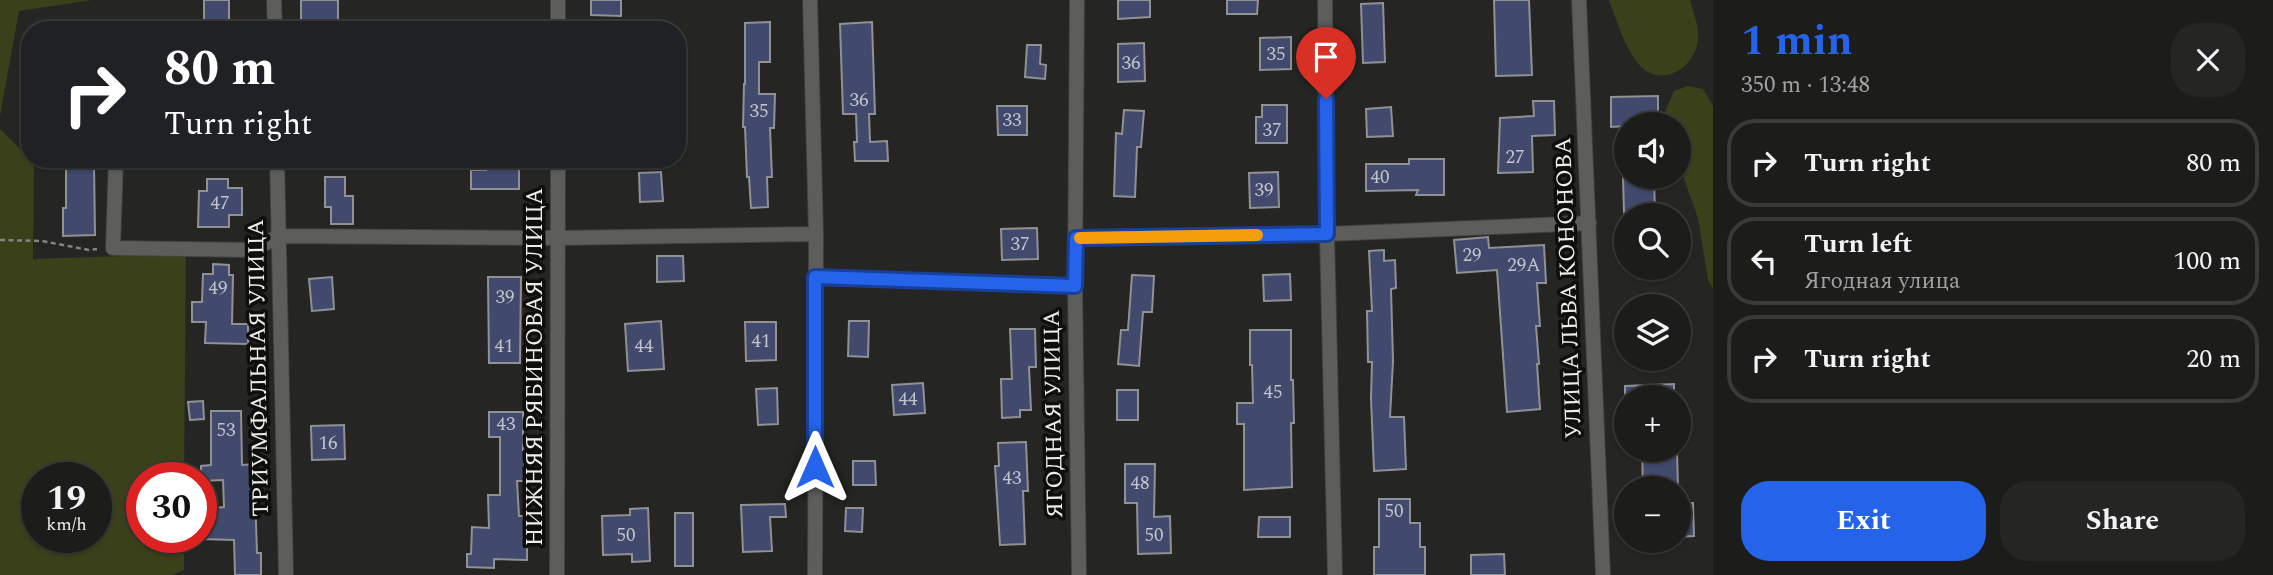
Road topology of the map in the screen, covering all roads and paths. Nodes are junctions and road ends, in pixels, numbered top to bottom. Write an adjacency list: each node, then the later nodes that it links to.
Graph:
1 (274, 0): 7 (street)
2 (558, 0): 8 (street)
3 (810, 0): 13 (street)
4 (1077, 0): 17 (street, ЯГОДНАЯ УЛИЦА)
5 (1325, 0): 14 (street)
6 (1579, 0): 12 (street, УЛИЦА ЛЬВА КОНОНОВА)
7 (275, 21)
8 (558, 21)
9 (116, 168): 19 (street)
10 (277, 168): 15 (street, ТРИУМФАЛЬНАЯ УЛИЦА)
11 (558, 168): 16 (street, НИЖНЯЯ РЯБИНОВАЯ УЛИЦА)
12 (1589, 223): 14 (street); 27 (street, УЛИЦА ЛЬВА КОНОНОВА)
13 (816, 234): 16 (street); 20 (street)
14 (1327, 234): 17 (street); 26 (street)
15 (279, 236): 16 (street); 19 (street); 22 (street, ТРИУМФАЛЬНАЯ УЛИЦА)
16 (558, 238): 23 (street, НИЖНЯЯ РЯБИНОВАЯ УЛИЦА)
17 (1076, 238): 21 (street, ЯГОДНАЯ УЛИЦА)
18 (0, 240): 19 (path)
19 (113, 248)
20 (815, 277): 21 (street); 24 (street)
21 (1075, 286): 25 (street, ЯГОДНАЯ УЛИЦА)
22 (286, 575)
23 (557, 575)
24 (815, 575)
25 (1079, 575)
26 (1335, 575)
27 (1603, 575)

